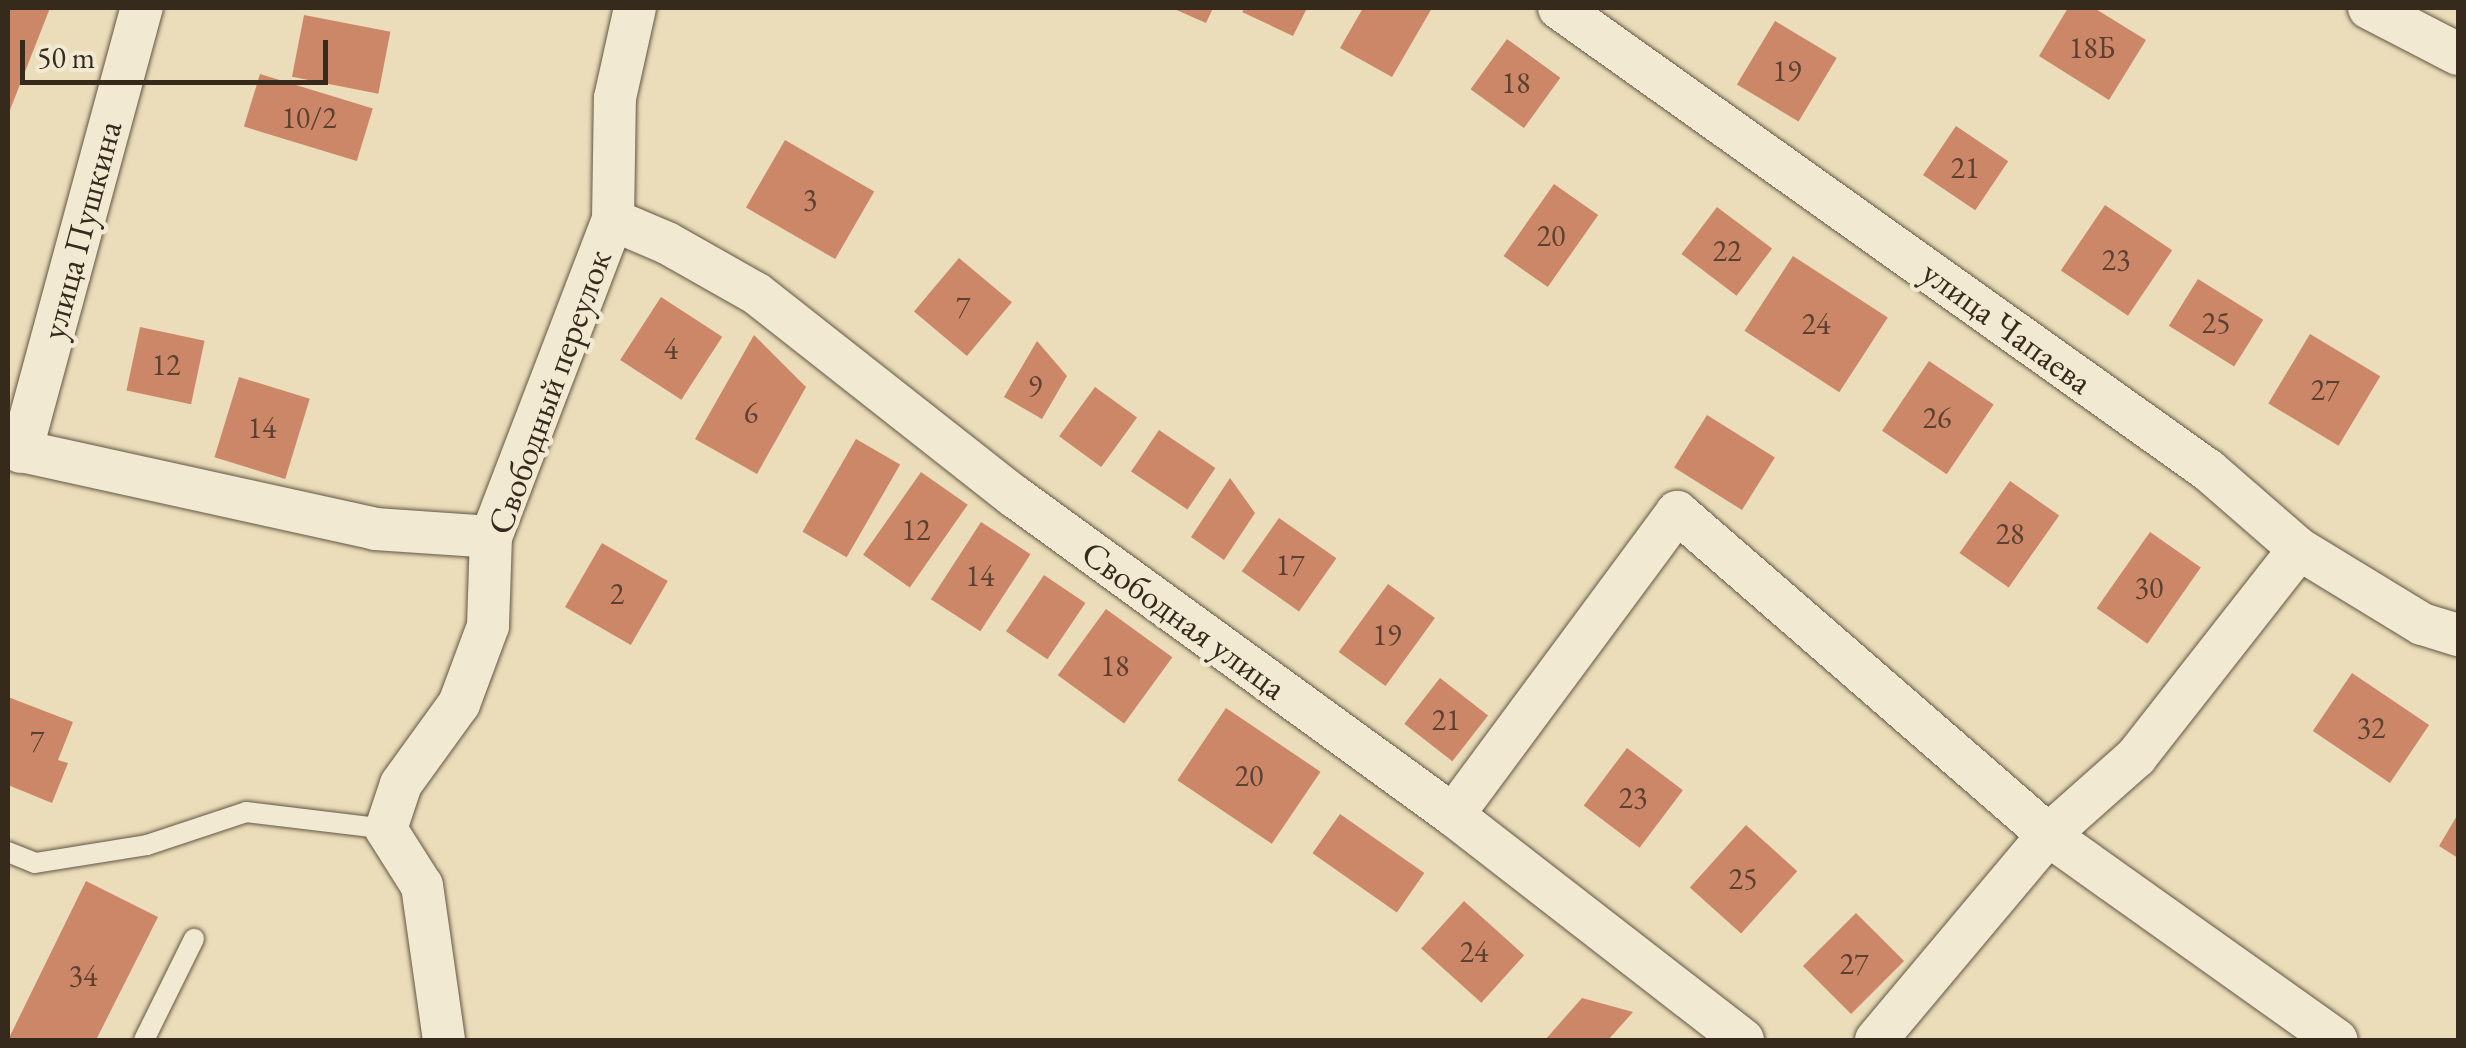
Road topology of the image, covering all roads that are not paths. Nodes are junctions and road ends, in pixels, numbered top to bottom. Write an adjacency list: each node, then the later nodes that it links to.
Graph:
1 (142, 8): 7 (street, улица Пушкина)
2 (635, 8): 6 (street, Свободный переулок)
3 (1559, 8): 9 (street, улица Чапаева)
4 (2369, 8): 5 (street)
5 (2458, 54)
6 (613, 220): 8 (street, Свободный переулок); 11 (street, Свободная улица)
7 (14, 450): 8 (street)
8 (491, 537): 12 (street, Свободный переулок)
9 (2298, 549): 10 (street, улица Чапаева); 13 (street)
10 (2458, 636)
11 (1454, 815): 13 (street); 18 (street, Свободная улица)
12 (386, 829): 14 (lane); 17 (street)
13 (2048, 835): 19 (street); 20 (street)
14 (8, 852)
15 (194, 938): 16 (lane)
16 (144, 1040)
17 (444, 1040)
18 (1743, 1040)
19 (1876, 1040)
20 (2336, 1040)

